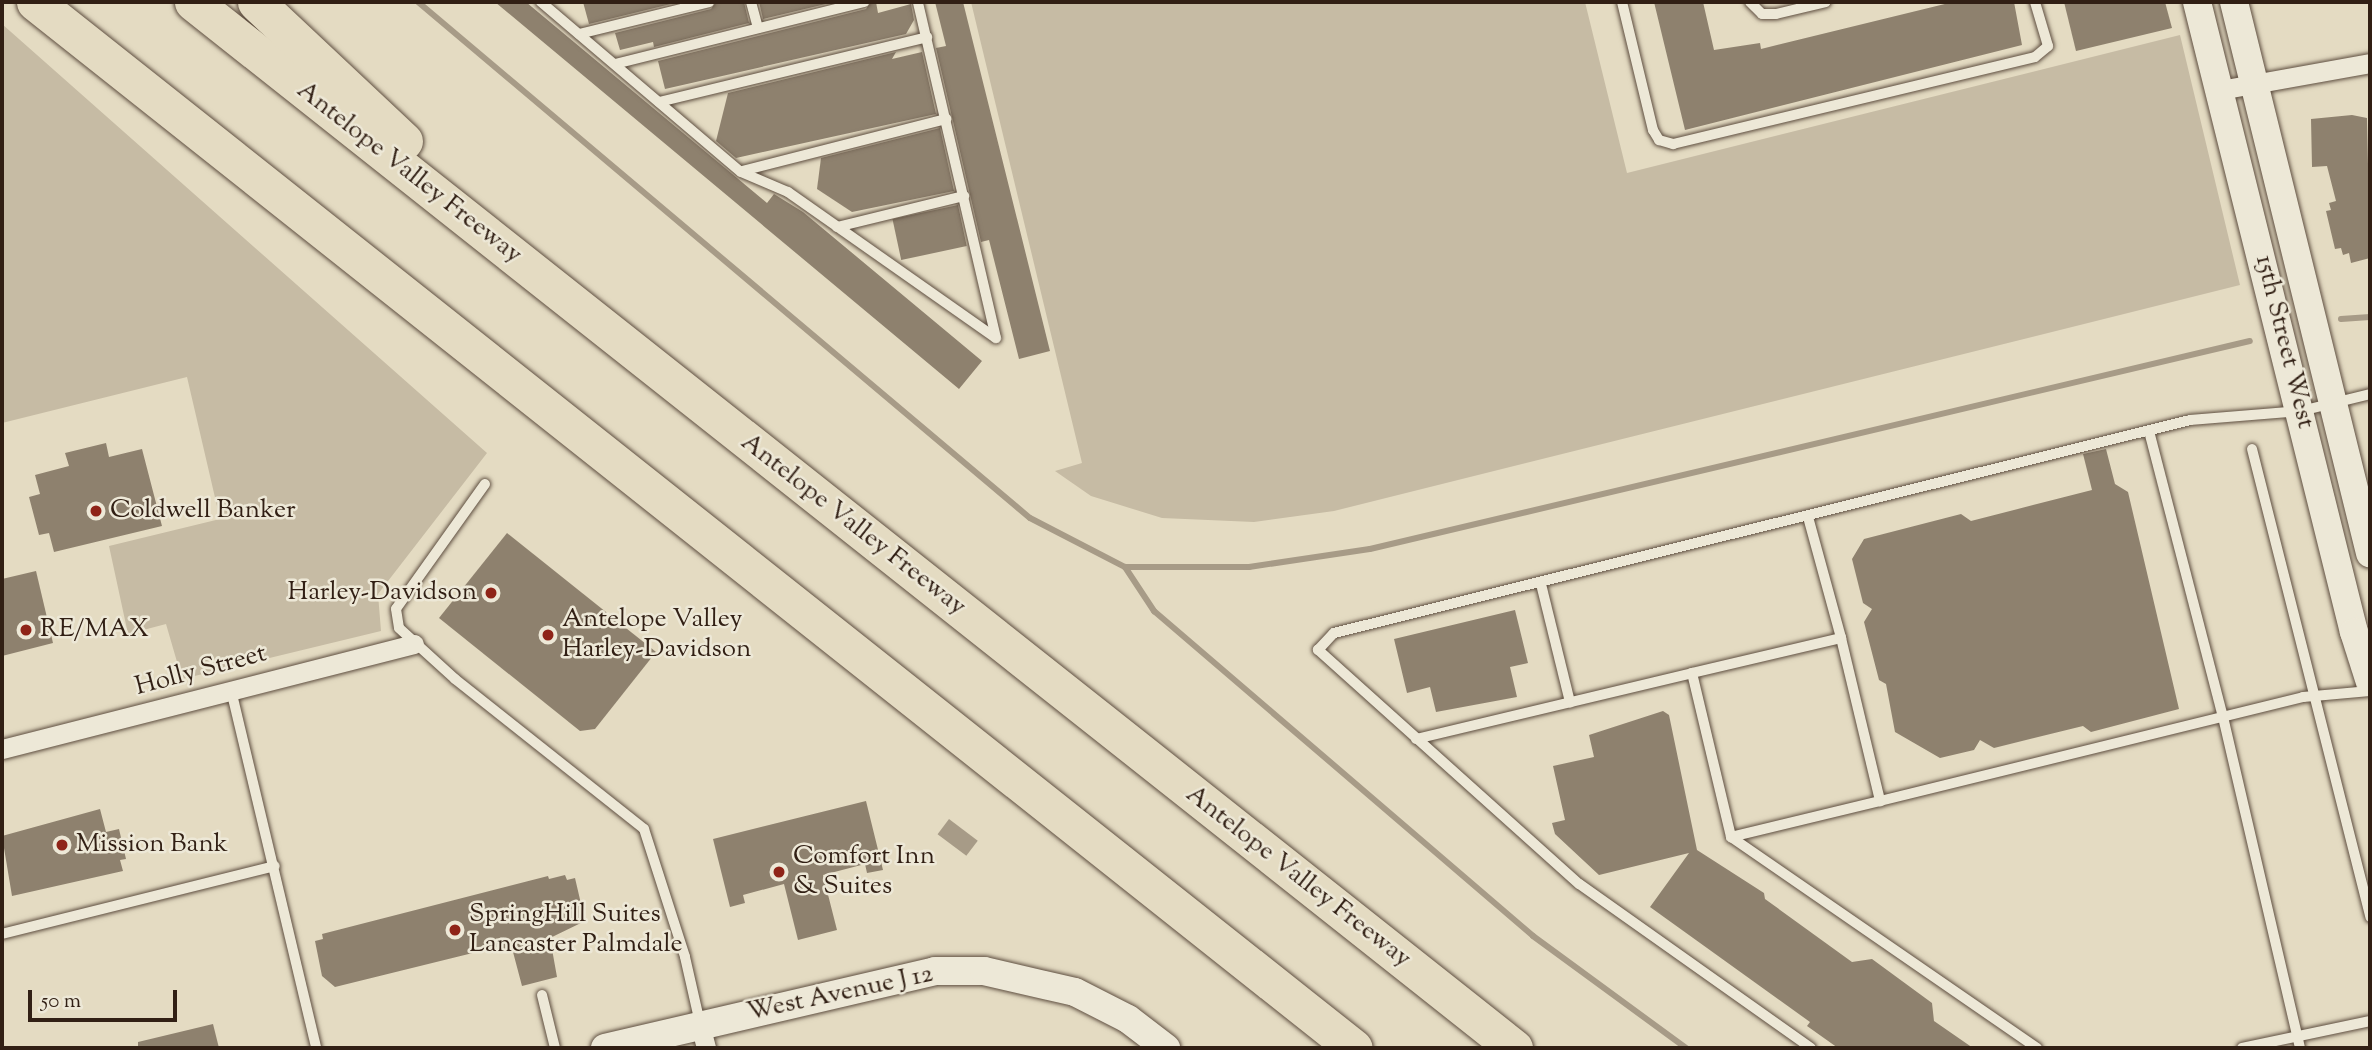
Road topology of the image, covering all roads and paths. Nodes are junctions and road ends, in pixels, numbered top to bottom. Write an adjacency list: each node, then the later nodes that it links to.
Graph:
1 (193, 2): 26 (highway, Antelope Valley Freeway)
2 (256, 2): 26 (highway)
3 (541, 2): 16 (lane)
4 (709, 2): 16 (lane)
5 (751, 2): 15 (lane)
6 (864, 2): 15 (lane)
7 (918, 2): 17 (lane)
8 (1622, 2): 11 (lane)
9 (1750, 2): 10 (lane)
10 (1826, 2)
11 (2035, 2)
12 (2197, 2): 21 (street, 15th Street West)
13 (2234, 2): 20 (street, 15th Street West)
14 (37, 3): 51 (highway)
15 (758, 28): 19 (lane)
16 (579, 34): 19 (lane)
17 (927, 37): 22 (lane); 23 (lane)
18 (2370, 63): 20 (street)
19 (615, 64): 22 (lane)
20 (2255, 84): 21 (street); 29 (street, 15th Street West)
21 (2220, 90): 30 (street, 15th Street West)
22 (659, 102): 24 (lane)
23 (946, 118): 24 (lane); 25 (lane)
24 (741, 172): 27 (lane)
25 (964, 196): 27 (lane); 27 (lane)
26 (466, 218): 64 (highway, Antelope Valley Freeway)
27 (837, 227)
28 (2370, 394): 29 (lane)
29 (2335, 404): 30 (lane); 35 (street, 15th Street West)
30 (2301, 411): 31 (lane); 40 (street, 15th Street West)
31 (2149, 431): 34 (lane); 45 (lane)
32 (2252, 449): 43 (lane)
33 (485, 484): 38 (lane)
34 (1808, 517): 36 (lane); 37 (lane)
35 (2370, 553)
36 (1541, 584): 44 (lane); 46 (lane)
37 (1841, 638): 39 (lane); 48 (lane)
38 (414, 644): 41 (street, Holly Street); 57 (lane)
39 (1692, 673): 44 (lane); 49 (lane)
40 (2370, 682)
41 (231, 690): 47 (street, Holly Street); 50 (lane)
42 (2370, 691): 43 (lane)
43 (2314, 696): 45 (lane); 52 (lane)
44 (1570, 702): 46 (lane)
45 (2223, 717): 48 (lane); 56 (lane)
46 (1416, 739): 65 (lane)
47 (2, 750)
48 (1880, 801): 49 (lane)
49 (1731, 837): 66 (lane)
50 (275, 866): 53 (lane); 58 (lane)
51 (1155, 890): 62 (highway); 63 (highway)
52 (2370, 917)
53 (2, 934)
54 (542, 995): 59 (lane)
55 (2370, 1021): 56 (lane)
56 (2299, 1035): 67 (lane); 68 (lane)
57 (703, 1036): 60 (street, West Avenue J 12); 61 (street, West Avenue J 12)
58 (316, 1048)
59 (555, 1048)
60 (605, 1048)
61 (1166, 1048)
62 (1317, 1048)
63 (1354, 1048)
64 (1514, 1048)
65 (1811, 1048)
66 (2037, 1048)
67 (2242, 1048)
68 (2300, 1048)

